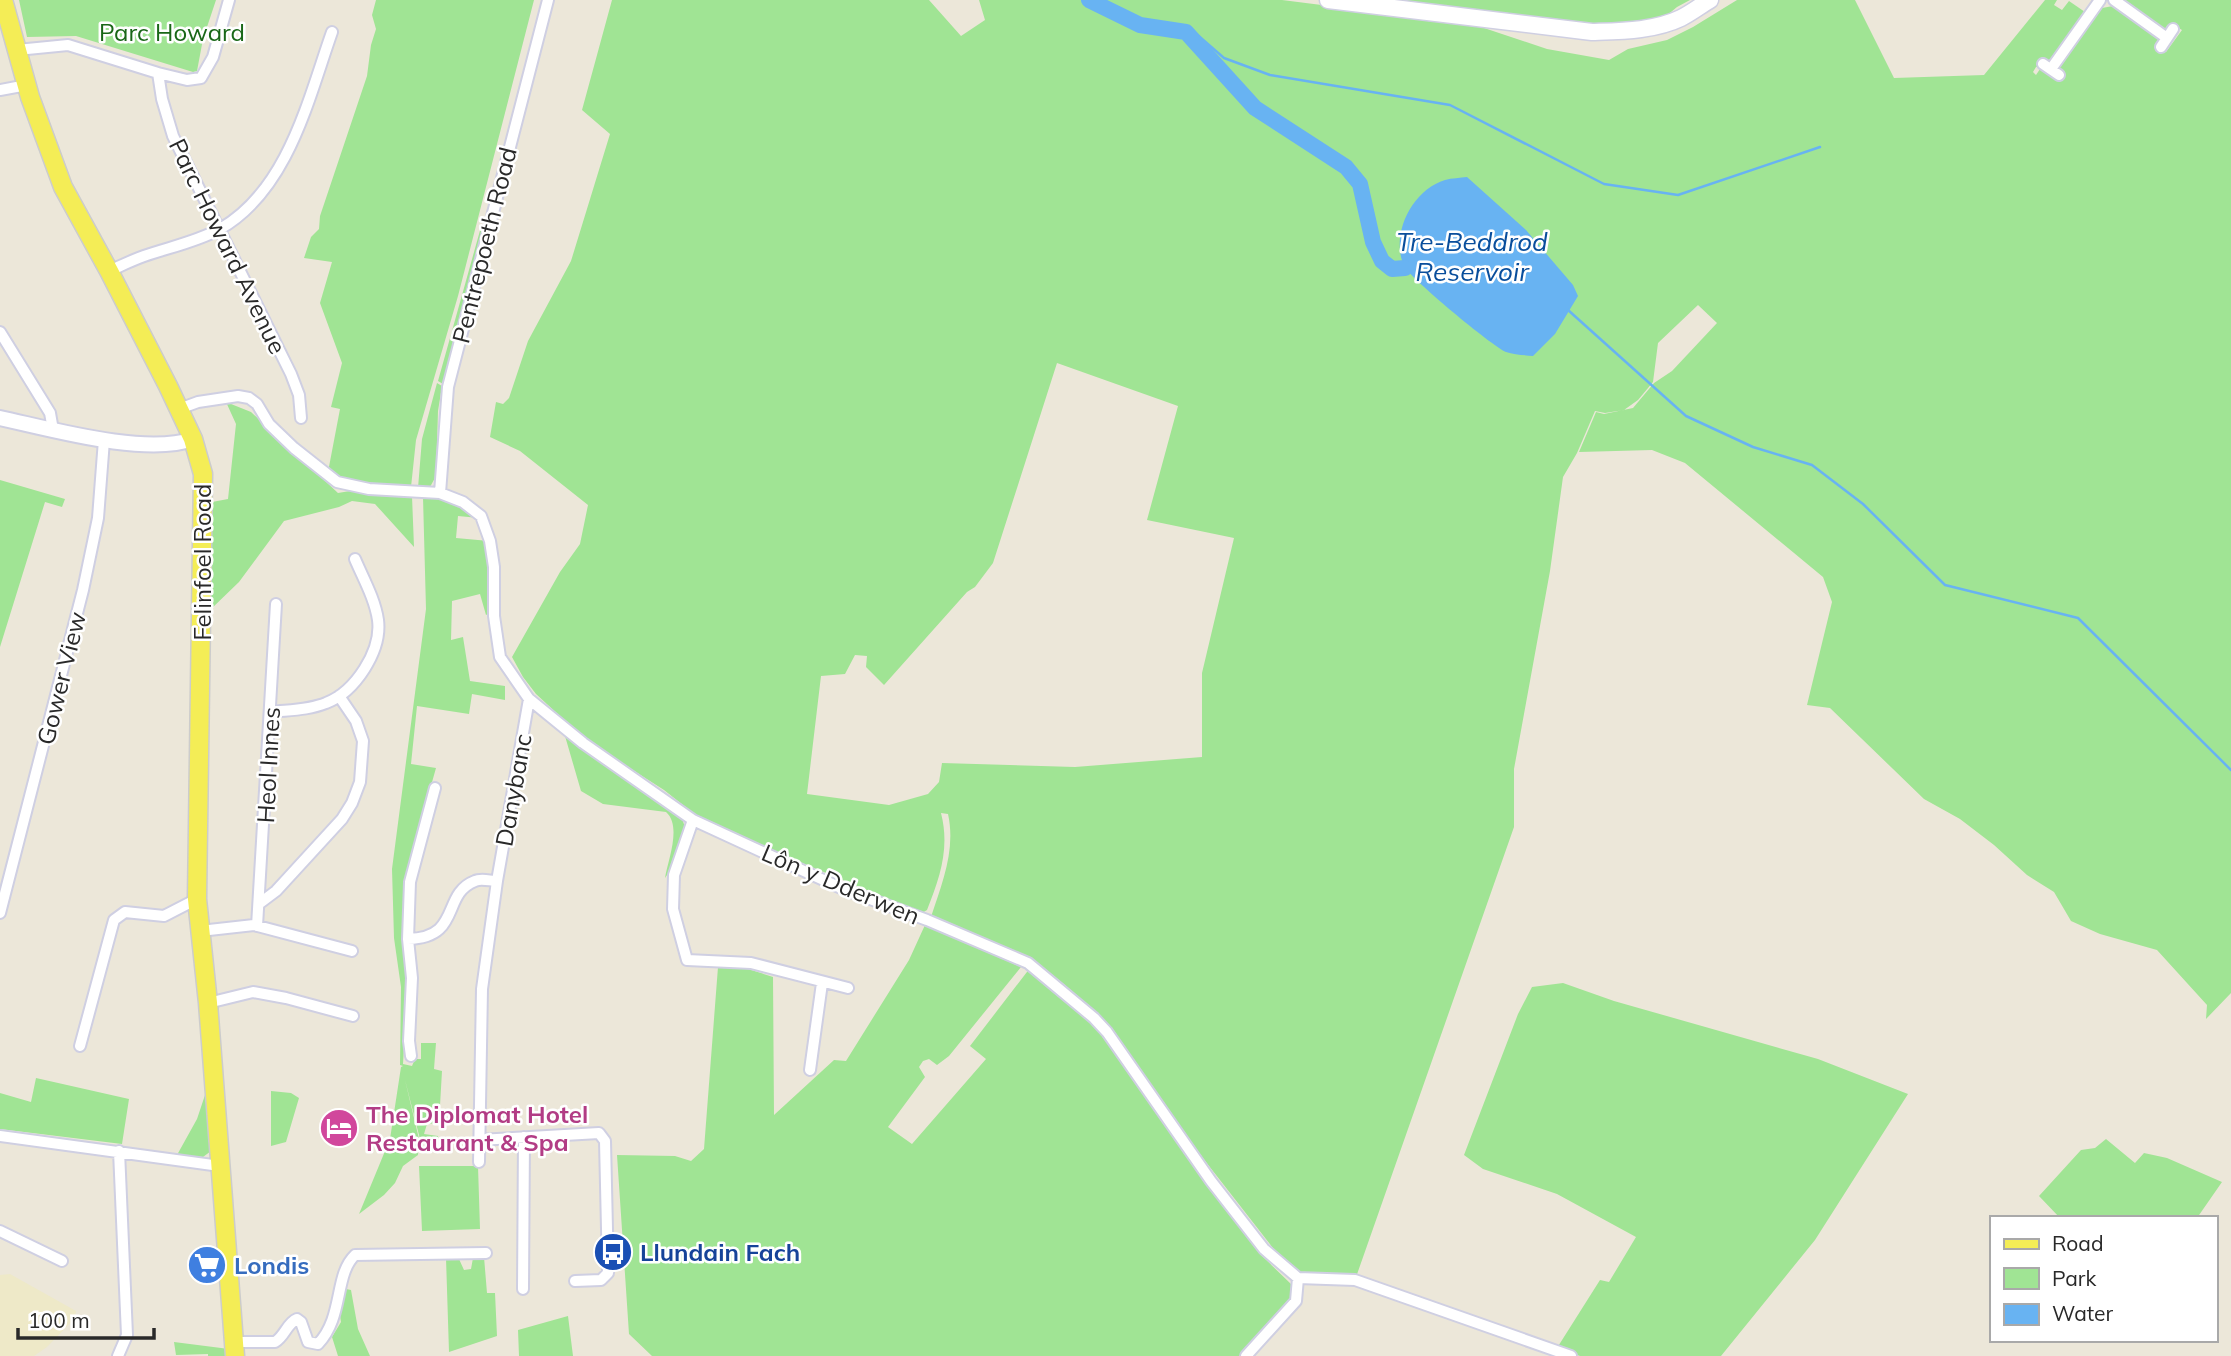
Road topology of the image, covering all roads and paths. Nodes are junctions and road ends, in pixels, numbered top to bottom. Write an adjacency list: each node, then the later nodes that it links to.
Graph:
1 (3, 0): 10 (main road, Felinfoel Road)
2 (229, 0): 12 (street)
3 (548, 0): 24 (street, Pentrepoeth Road)
4 (1328, 0): 5 (main road)
5 (1710, 0)
6 (2100, 0): 11 (street)
7 (2114, 0): 9 (street)
8 (332, 32): 15 (street)
9 (2167, 38)
10 (17, 50): 12 (street); 13 (main road, Felinfoel Road)
11 (2051, 69)
12 (158, 73): 15 (street, Parc Howard Avenue)
13 (27, 85): 14 (street); 16 (main road, Felinfoel Road)
14 (0, 90)
15 (220, 229): 16 (street); 20 (street, Parc Howard Avenue)
16 (109, 271): 18 (main road, Felinfoel Road)
17 (0, 332): 21 (street)
18 (179, 409): 22 (main road, Felinfoel Road); 24 (street, Lôn y Dderwen)
19 (0, 418): 21 (street)
20 (301, 418)
21 (53, 430): 23 (street)
22 (193, 439): 23 (street); 34 (main road, Felinfoel Road)
23 (104, 440): 33 (street, Gower View)
24 (440, 493): 28 (street, Lôn y Dderwen)
25 (355, 559): 27 (street)
26 (276, 604): 29 (street, Heol Innes)
27 (339, 696): 29 (street); 35 (street)
28 (528, 699): 31 (street, Lôn y Dderwen); 32 (street, Danybanc)
29 (272, 712): 35 (street, Heol Innes)
30 (435, 788): 39 (street)
31 (693, 820): 41 (street); 57 (street, Lôn y Dderwen)
32 (497, 881): 39 (street, Danybanc); 50 (street, Danybanc)
33 (3, 886): 36 (street, Gower View)
34 (197, 899): 38 (main road, Felinfoel Road); 45 (street)
35 (260, 903): 37 (street, Heol Innes)
36 (0, 913)
37 (257, 926): 38 (street); 40 (street)
38 (200, 931): 43 (main road, Felinfoel Road)
39 (408, 939): 46 (street)
40 (352, 951)
41 (822, 983): 42 (street); 47 (street)
42 (848, 988)
43 (208, 1003): 44 (street); 53 (main road, Felinfoel Road)
44 (353, 1016)
45 (80, 1046)
46 (411, 1056)
47 (810, 1070)
48 (0, 1136): 51 (street)
49 (524, 1137): 50 (street); 58 (street); 59 (street)
50 (479, 1140): 52 (street)
51 (119, 1152): 53 (street); 61 (street)
52 (479, 1162)
53 (220, 1166): 60 (main road, Felinfoel Road)
54 (0, 1231): 56 (street)
55 (486, 1253): 60 (street)
56 (62, 1261)
57 (1298, 1278): 62 (street); 63 (street)
58 (575, 1281)
59 (523, 1289)
60 (234, 1349)
61 (118, 1356)
62 (1246, 1356)
63 (1571, 1356)

